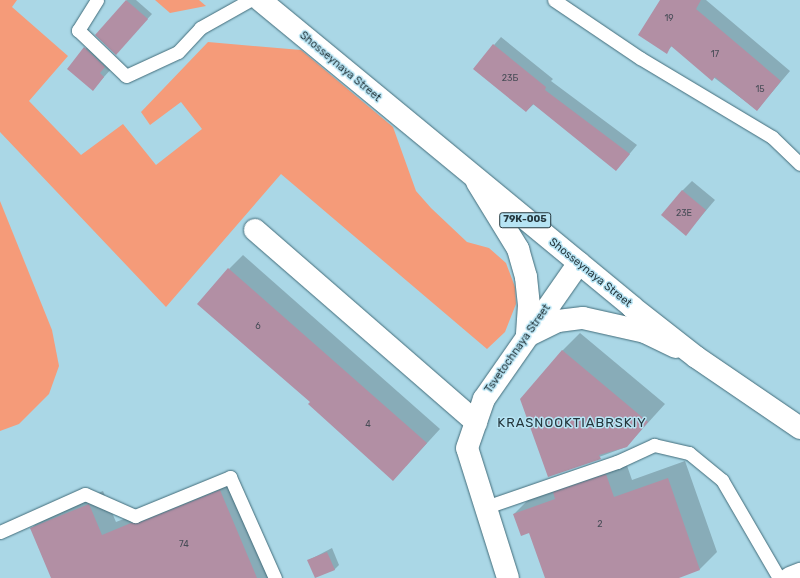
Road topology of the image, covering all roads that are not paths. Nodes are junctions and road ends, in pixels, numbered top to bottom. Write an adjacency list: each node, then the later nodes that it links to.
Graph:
1 (97, 0): 2 (lane)
2 (250, 0)
3 (260, 0): 6 (street, Shosseynaya Street / 79К-005)
4 (554, 0): 5 (lane)
5 (800, 164)
6 (475, 178): 8 (street, Shosseynaya Street / 79К-005); 9 (street)
7 (255, 230): 11 (street)
8 (579, 263): 9 (street, Tsvetochnaya Street); 10 (street, Shosseynaya Street / 79К-005)
9 (527, 336): 10 (street); 11 (street, Tsvetochnaya Street)
10 (696, 357): 12 (street, Shosseynaya Street / 79К-005)
11 (476, 422): 13 (street, Tsvetochnaya Street)
12 (800, 428)
13 (486, 507): 17 (street, Tsvetochnaya Street); 18 (lane)
14 (0, 532): 16 (lane)
15 (800, 574): 19 (street)
16 (275, 578)
17 (508, 578)
18 (779, 578)
19 (790, 578)

